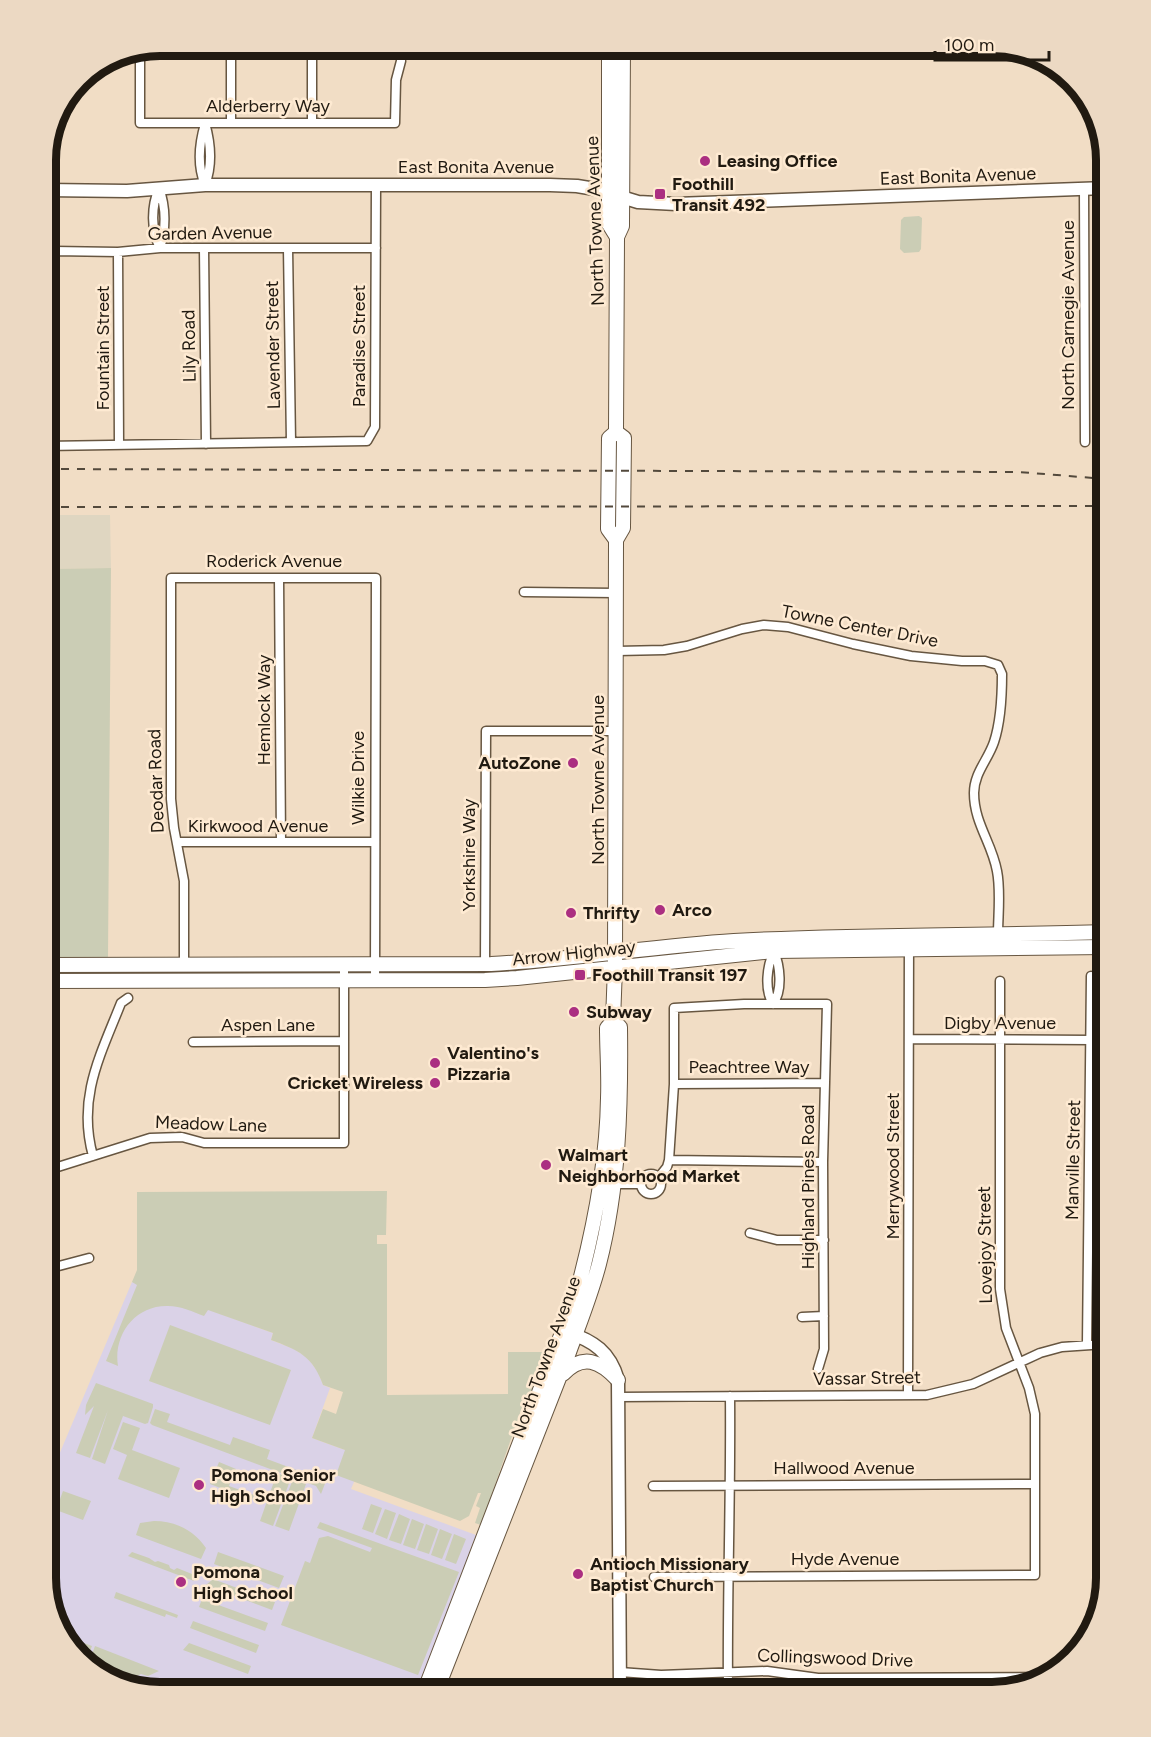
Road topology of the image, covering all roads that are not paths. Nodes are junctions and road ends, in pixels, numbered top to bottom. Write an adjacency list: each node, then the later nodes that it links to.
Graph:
1 (231, 56): 8 (street)
2 (312, 56): 9 (street)
3 (609, 56): 16 (main road, North Towne Avenue)
4 (623, 56): 17 (main road, North Towne Avenue)
5 (140, 58): 7 (street, Alderberry Way)
6 (401, 60): 9 (street, Alderberry Way)
7 (205, 123): 8 (street, Alderberry Way); 10 (street)
8 (231, 123): 9 (street, Alderberry Way)
9 (312, 123)
10 (205, 185): 11 (main road, East Bonita Avenue); 12 (main road, East Bonita Avenue)
11 (376, 185): 16 (main road, East Bonita Avenue); 22 (street, Paradise Street)
12 (159, 188): 15 (main road, East Bonita Avenue); 19 (street)
13 (1096, 188): 14 (main road, East Bonita Avenue)
14 (1084, 189): 17 (main road, East Bonita Avenue); 26 (street, North Carnegie Avenue)
15 (56, 190)
16 (609, 193): 17 (main road, East Bonita Avenue); 18 (main road, North Towne Avenue)
17 (623, 198): 18 (main road, North Towne Avenue)
18 (617, 237): 34 (main road, North Towne Avenue)
19 (160, 248): 20 (street, Garden Avenue); 24 (street, Garden Avenue)
20 (204, 248): 21 (street, Garden Avenue); 28 (street, Lily Road)
21 (288, 248): 22 (street, Garden Avenue); 25 (street, Lavender Street)
22 (376, 248): 25 (street, Paradise Street)
23 (56, 251): 24 (street, Garden Avenue)
24 (118, 252): 27 (street, Fountain Street)
25 (291, 442): 28 (street)
26 (1085, 442)
27 (119, 444): 28 (street); 29 (street)
28 (206, 444)
29 (56, 446)
30 (171, 578): 31 (street, Roderick Avenue); 37 (street, Deodar Road)
31 (279, 578): 32 (street, Roderick Avenue); 38 (street, Hemlock Way)
32 (376, 578): 39 (street, Wilkie Drive)
33 (524, 592): 34 (street)
34 (616, 593): 35 (main road, North Towne Avenue)
35 (616, 651): 36 (main road, North Towne Avenue); 41 (street, Towne Center Drive)
36 (616, 731): 45 (main road, North Towne Avenue); 48 (street, Yorkshire Way)
37 (177, 842): 38 (street, Kirkwood Avenue); 50 (street, Deodar Road)
38 (281, 842): 39 (street, Kirkwood Avenue)
39 (375, 842): 47 (street, Wilkie Drive)
40 (1096, 932): 41 (main road, Arrow Highway)
41 (998, 935): 42 (main road, Arrow Highway)
42 (909, 943): 43 (main road, Arrow Highway); 44 (main road, Arrow Highway); 45 (main road, Arrow Highway); 61 (street, Merrywood Street)
43 (1096, 947)
44 (774, 951): 51 (main road, Arrow Highway); 60 (street)
45 (615, 952): 48 (main road, Arrow Highway); 51 (main road, North Towne Avenue)
46 (344, 963): 47 (main road, Arrow Highway); 50 (main road, Arrow Highway); 53 (street)
47 (375, 964): 48 (main road, Arrow Highway); 54 (street, Wilkie Drive)
48 (485, 964): 55 (street, Yorkshire Way)
49 (56, 965): 50 (main road, Arrow Highway)
50 (184, 965): 57 (main road, Deodar Road)
51 (615, 967): 55 (main road, Arrow Highway); 73 (main road, North Towne Avenue)
52 (1091, 976): 63 (street, Manville Street)
53 (345, 979): 54 (main road, Arrow Highway); 57 (main road, Arrow Highway); 64 (street)
54 (375, 979): 55 (main road, Arrow Highway)
55 (485, 980)
56 (56, 981): 57 (main road, Arrow Highway)
57 (184, 981)
58 (1000, 981): 62 (street, Lovejoy Street)
59 (128, 998): 68 (street)
60 (772, 1004): 66 (street, Highland Pines Road); 67 (street)
61 (910, 1039): 62 (street, Digby Avenue); 88 (street, Merrywood Street)
62 (1001, 1039): 63 (street, Digby Avenue); 84 (street, Lovejoy Street)
63 (1091, 1040): 82 (street, Manville Street)
64 (344, 1041): 65 (street, Aspen Lane); 68 (street, Meadow Lane)
65 (193, 1042)
66 (824, 1083): 67 (street, Peachtree Way); 70 (street, Highland Pines Road)
67 (674, 1084): 69 (street)
68 (93, 1156): 71 (street, Meadow Lane)
69 (669, 1160): 70 (street); 72 (street)
70 (823, 1162): 76 (street, Highland Pines Road)
71 (56, 1168)
72 (659, 1177): 74 (street); 74 (street)
73 (607, 1184): 74 (street); 81 (main road, North Towne Avenue)
74 (640, 1184)
75 (750, 1233): 76 (street)
76 (824, 1240): 79 (street, Highland Pines Road)
77 (89, 1258): 78 (street)
78 (56, 1267)
79 (825, 1316): 80 (street); 85 (street, Highland Pines Road)
80 (802, 1317)
81 (569, 1333): 86 (main road, North Towne Avenue); 87 (main road); 100 (main road, North Towne Avenue)
82 (1087, 1344): 83 (street, Vassar Street); 84 (street, Vassar Street)
83 (1096, 1344)
84 (1019, 1362): 88 (street, Vassar Street); 91 (street, Lovejoy Street)
85 (818, 1369)
86 (559, 1378): 87 (main road); 101 (main road, North Towne Avenue)
87 (618, 1380): 90 (main road)
88 (908, 1395): 89 (street, Vassar Street)
89 (730, 1396): 90 (street, Vassar Street); 92 (street)
90 (619, 1397): 97 (main road)
91 (1035, 1484): 92 (street, Hallwood Avenue); 94 (street, Lovejoy Street)
92 (731, 1485): 93 (street, Hallwood Avenue); 95 (street)
93 (653, 1486)
94 (1035, 1575): 95 (street, Hyde Avenue)
95 (729, 1576): 96 (street, Hyde Avenue); 98 (street)
96 (654, 1577)
97 (620, 1672): 98 (street, Collingswood Drive); 102 (main road)
98 (728, 1672): 99 (street, Collingswood Drive); 103 (street)
99 (1021, 1677)
100 (428, 1681)
101 (440, 1681)
102 (620, 1682)
103 (728, 1682)

